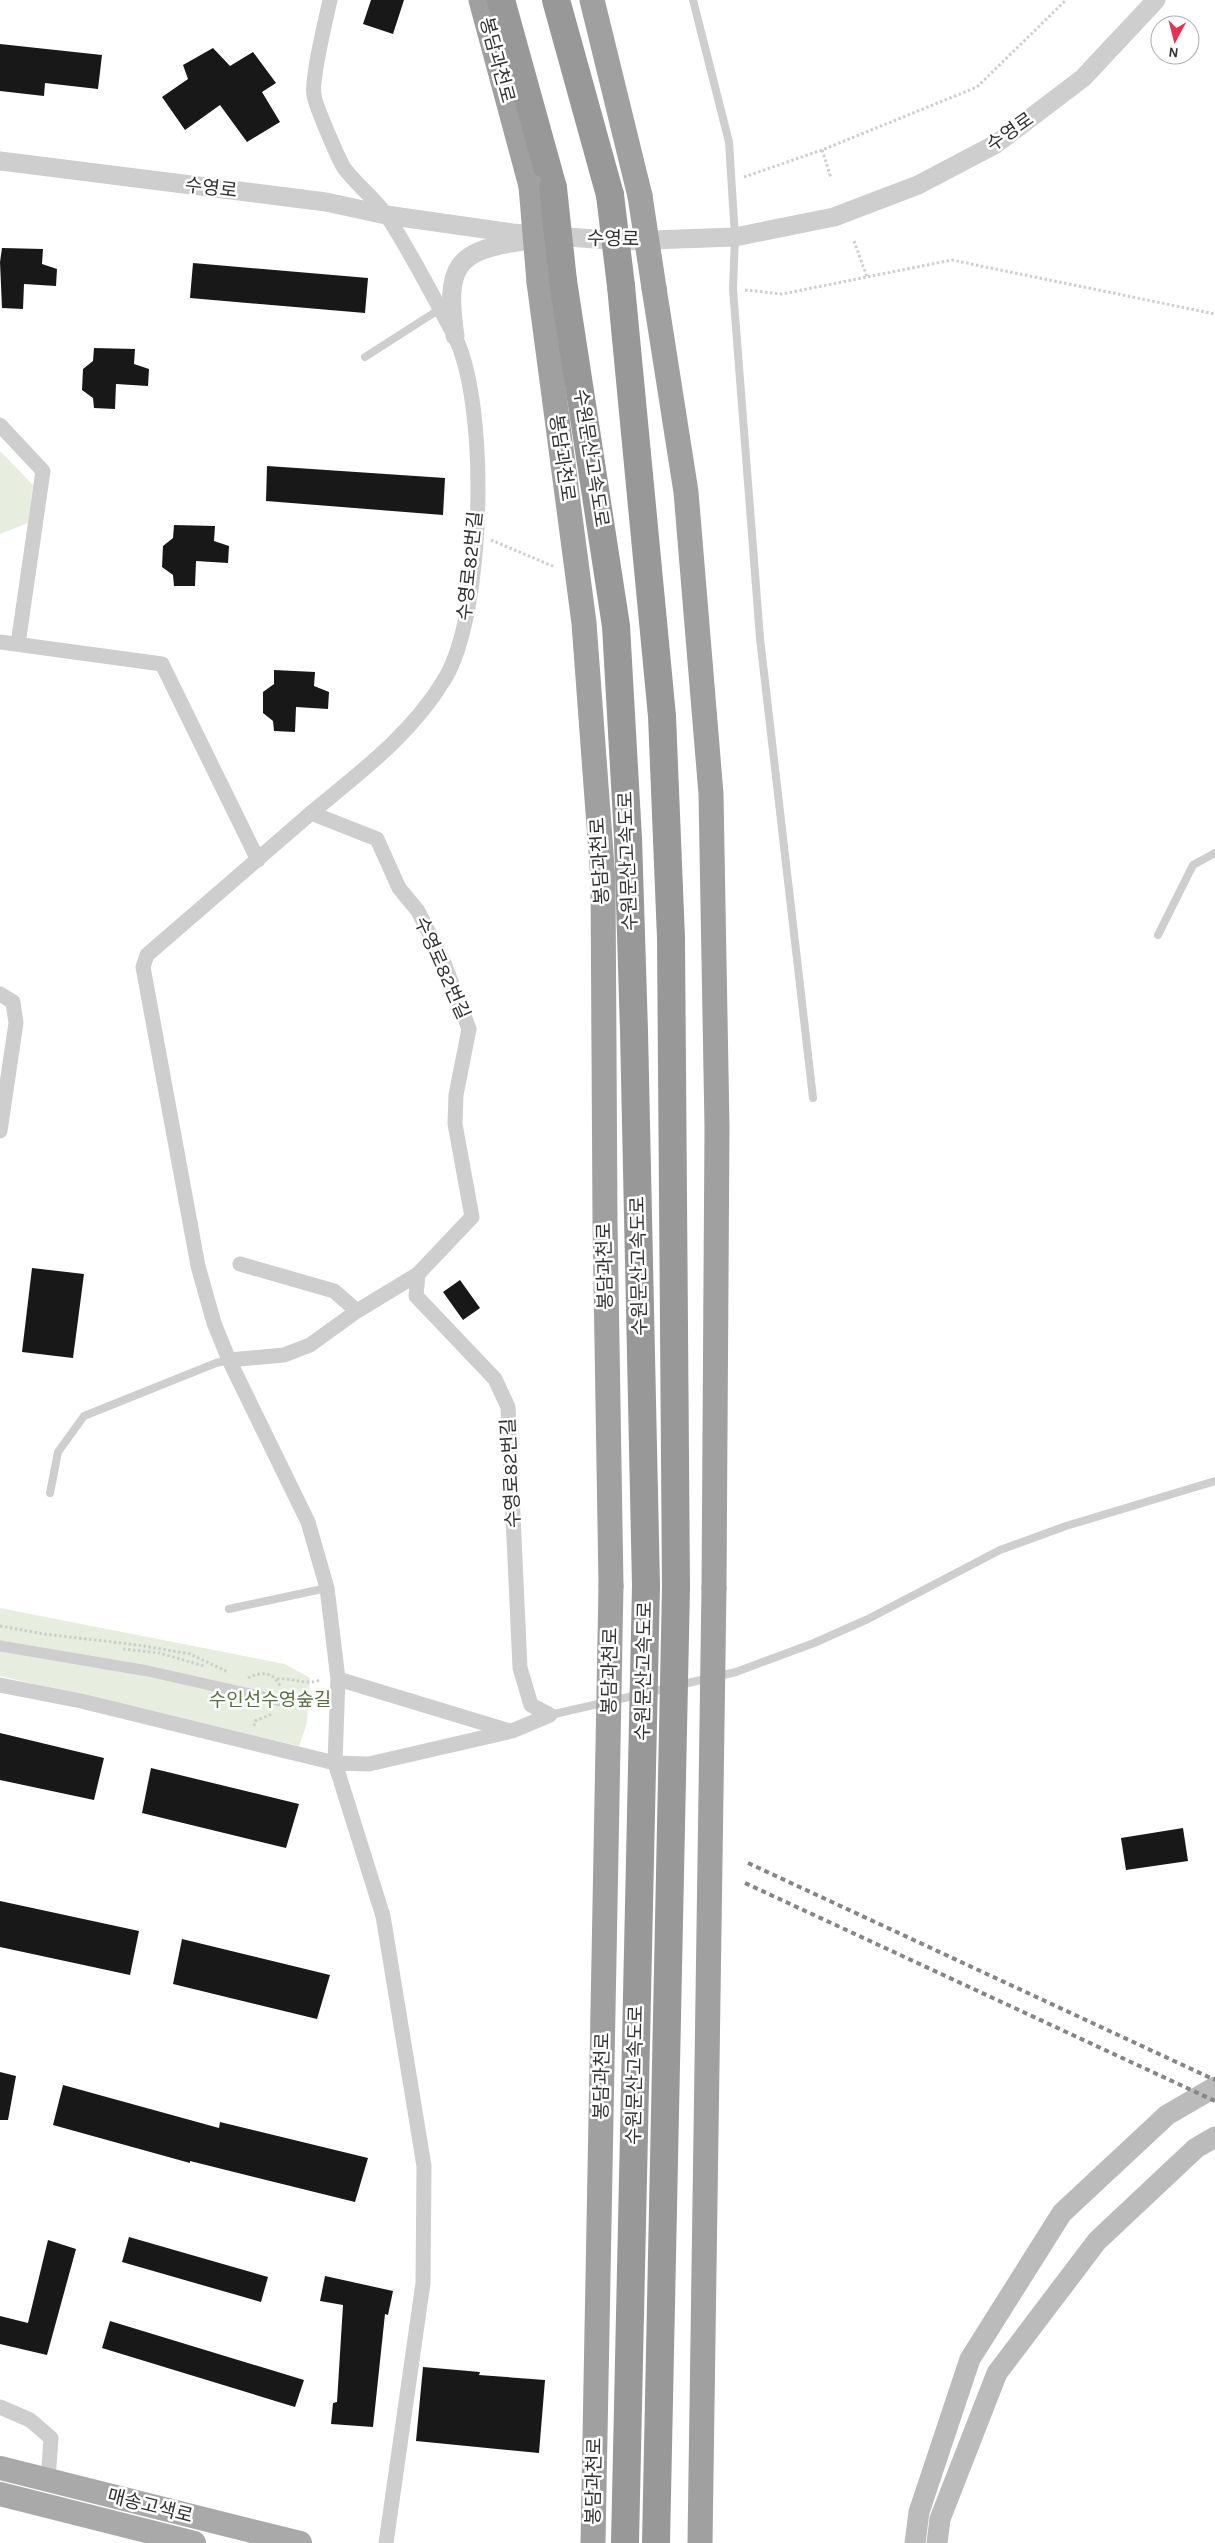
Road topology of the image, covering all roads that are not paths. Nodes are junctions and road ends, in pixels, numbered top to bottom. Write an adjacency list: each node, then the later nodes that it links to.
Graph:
1 (330, 0): 10 (street, 수영로82번길)
2 (481, 0): 9 (highway, 봉담과천로)
3 (501, 0): 9 (highway, 수원문산고속도로)
4 (556, 0): 53 (highway, 수원문산고속도로, bridge)
5 (592, 0): 54 (highway, bridge)
6 (693, 0): 12 (lane)
7 (1156, 0): 12 (street, 수영로)
8 (0, 161): 10 (street, 수영로)
9 (542, 187): 13 (highway, 수원문산고속도로, bridge)
10 (386, 215): 11 (street, 수영로); 14 (street, 수영로82번길)
11 (553, 236): 12 (street, 수영로); 15 (street)
12 (735, 237): 25 (lane)
13 (551, 281): 51 (highway, 봉담과천로, bridge); 52 (highway, 수원문산고속도로, bridge)
14 (440, 309): 15 (street, 수영로82번길); 16 (lane)
15 (455, 336): 20 (street, 수영로82번길)
16 (364, 357)
17 (0, 425): 19 (street)
18 (0, 642): 19 (street)
19 (18, 644): 22 (street)
20 (311, 814): 22 (street); 28 (street, 수영로82번길)
21 (1215, 853): 23 (lane)
22 (258, 860): 30 (street)
23 (1158, 935)
24 (0, 994): 26 (street)
25 (813, 1098)
26 (0, 1131)
27 (240, 1264): 29 (street)
28 (418, 1274): 29 (street); 39 (street, 수영로82번길)
29 (357, 1311): 30 (street)
30 (229, 1360): 32 (lane); 33 (street)
31 (1215, 1482): 39 (lane)
32 (50, 1493)
33 (327, 1588): 34 (lane); 36 (street)
34 (229, 1609)
35 (0, 1646): 38 (street)
36 (338, 1678): 40 (street); 41 (street)
37 (0, 1685): 41 (street)
38 (281, 1702)
39 (550, 1715): 40 (street)
40 (512, 1732): 41 (street)
41 (336, 1763): 50 (street)
42 (1215, 2088): 55 (main road)
43 (1215, 2136): 56 (main road)
44 (0, 2407): 46 (street)
45 (0, 2468): 46 (main road, 매송고색로)
46 (48, 2480): 49 (main road, 매송고색로)
47 (0, 2494): 48 (main road, 매송고색로)
48 (194, 2543)
49 (300, 2543)
50 (386, 2543)
51 (593, 2543)
52 (625, 2543)
53 (656, 2543)
54 (700, 2543)
55 (914, 2543)
56 (937, 2543)

